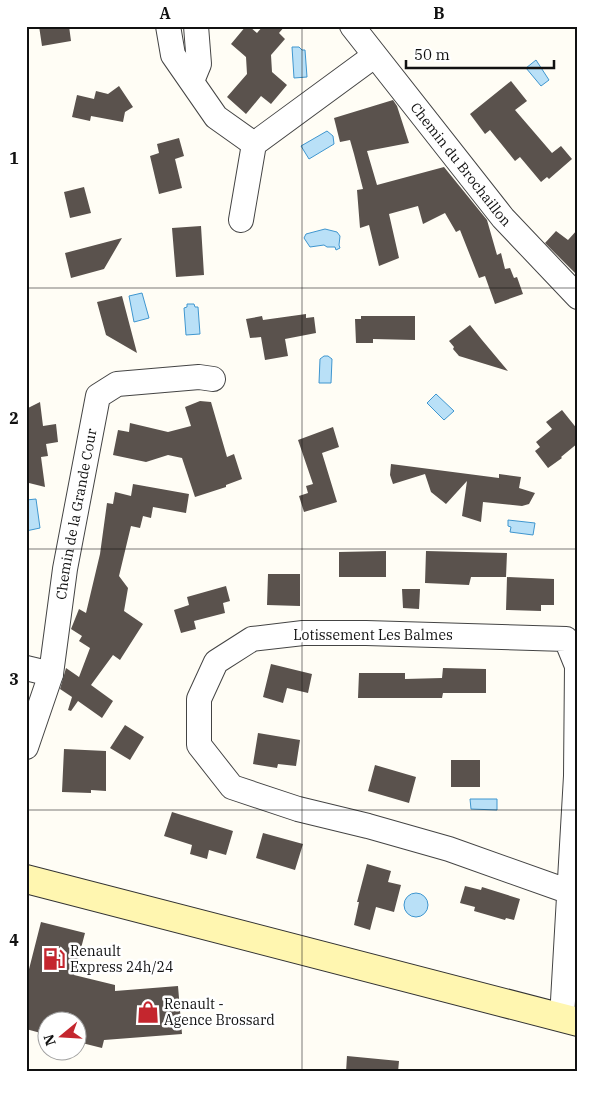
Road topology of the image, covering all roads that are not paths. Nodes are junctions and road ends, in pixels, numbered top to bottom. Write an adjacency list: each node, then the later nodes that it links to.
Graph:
1 (168, 26): 5 (street)
2 (196, 26): 5 (street)
3 (352, 26): 4 (street, Chemin du Brochaillon)
4 (374, 56): 6 (street); 8 (street, Chemin du Brochaillon)
5 (192, 81): 6 (street)
6 (254, 144): 7 (street)
7 (241, 220)
8 (578, 297)
9 (213, 378): 11 (street, Chemin de la Grande Cour)
10 (26, 668): 11 (street)
11 (51, 674): 12 (street, Chemin de la Grande Cour)
12 (26, 748)
13 (26, 880): 15 (main road)
14 (570, 892): 14 (street, Lotissement Les Balmes); 15 (street, Lotissement Les Balmes)
15 (570, 1020)

